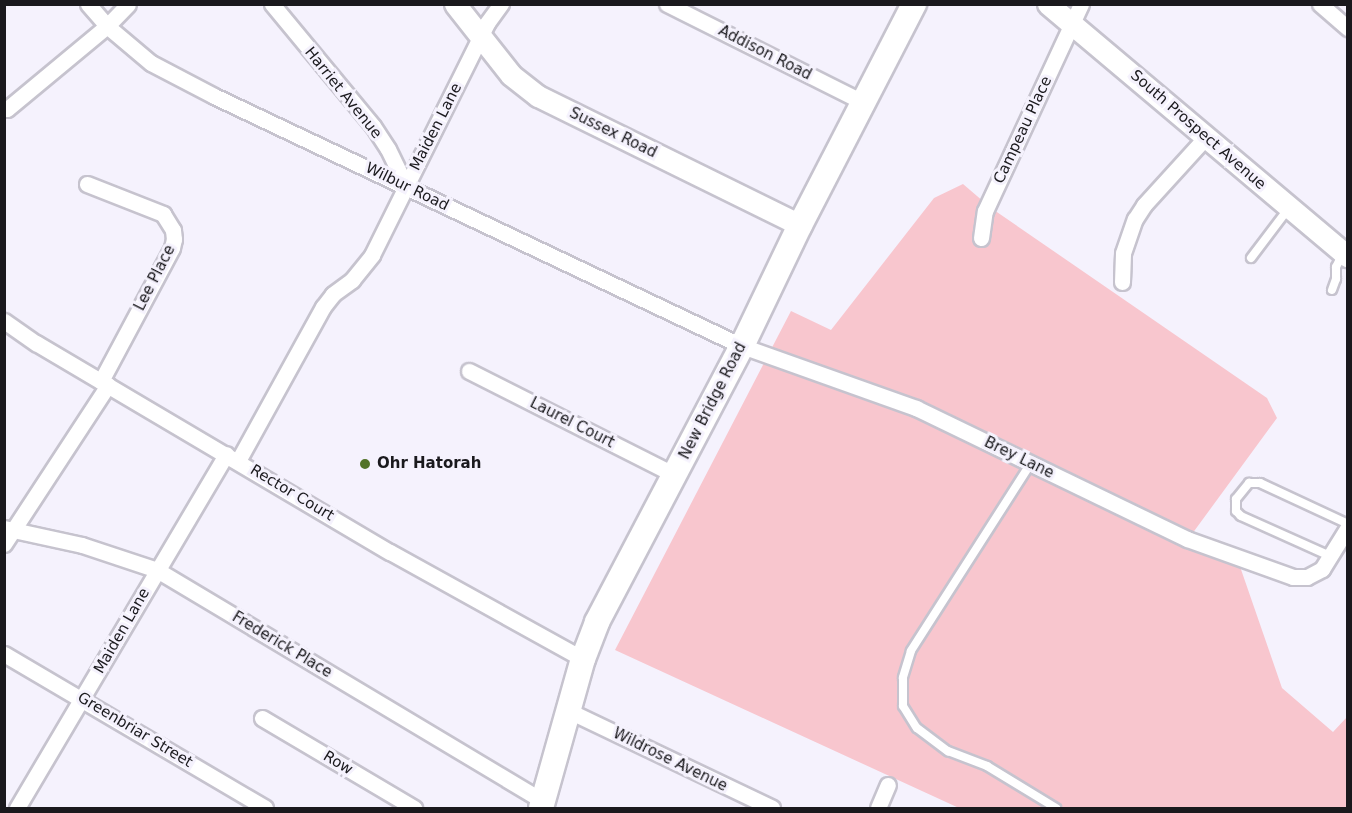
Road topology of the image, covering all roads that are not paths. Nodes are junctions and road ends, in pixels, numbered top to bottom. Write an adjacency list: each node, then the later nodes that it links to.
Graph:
1 (88, 4): 12 (street, Wilbur Road)
2 (128, 4): 12 (street)
3 (272, 4): 19 (street, Harriet Avenue)
4 (455, 4): 14 (street, Sussex Road)
5 (501, 4): 14 (street, Maiden Lane)
6 (914, 4): 15 (main road, New Bridge Road)
7 (1048, 4): 11 (street, South Prospect Avenue)
8 (1081, 4): 11 (street, Campeau Place)
9 (1320, 4): 13 (street)
10 (678, 7): 15 (street, Addison Road)
11 (1072, 24): 17 (street, South Prospect Avenue); 22 (street, Campeau Place)
12 (106, 26): 16 (street); 19 (street, Wilbur Road)
13 (1347, 28)
14 (481, 38): 19 (street, Maiden Lane); 21 (street, Sussex Road)
15 (863, 102): 21 (main road, New Bridge Road)
16 (6, 108)
17 (1206, 138): 20 (street, South Prospect Avenue); 25 (street)
18 (87, 184): 30 (street, Lee Place)
19 (406, 186): 28 (street, Wilbur Road); 31 (street, Maiden Lane)
20 (1289, 208): 23 (street, South Prospect Avenue); 24 (lane)
21 (800, 225): 28 (main road, New Bridge Road)
22 (981, 238)
23 (1345, 255): 26 (lane)
24 (1251, 258)
25 (1122, 282)
26 (1332, 290)
27 (4, 321): 30 (street, Rector Court)
28 (742, 346): 32 (street, Brey Lane); 33 (main road, New Bridge Road)
29 (469, 371): 33 (street, Laurel Court)
30 (104, 383): 31 (street, Rector Court); 35 (street, Lee Place)
31 (232, 458): 38 (street, Maiden Lane); 40 (street, Rector Court)
32 (1031, 463): 37 (street, Brey Lane); 51 (lane)
33 (675, 475): 40 (main road, New Bridge Road)
34 (1347, 525): 37 (street); 37 (lane)
35 (9, 529): 36 (street, Lee Place); 38 (street, Frederick Place)
36 (4, 544)
37 (1330, 556)
38 (157, 570): 41 (street, Maiden Lane); 45 (street, Frederick Place)
39 (4, 654): 41 (street, Greenbriar Street)
40 (583, 659): 42 (main road, New Bridge Road)
41 (83, 698): 46 (street, Maiden Lane); 47 (street, Greenbriar Street)
42 (569, 711): 45 (main road, New Bridge Road); 49 (street, Wildrose Avenue)
43 (262, 718): 48 (street, Row)
44 (888, 785): 50 (street)
45 (542, 805)
46 (17, 808)
47 (265, 808)
48 (414, 808)
49 (772, 808)
50 (878, 808)
51 (1056, 808)

